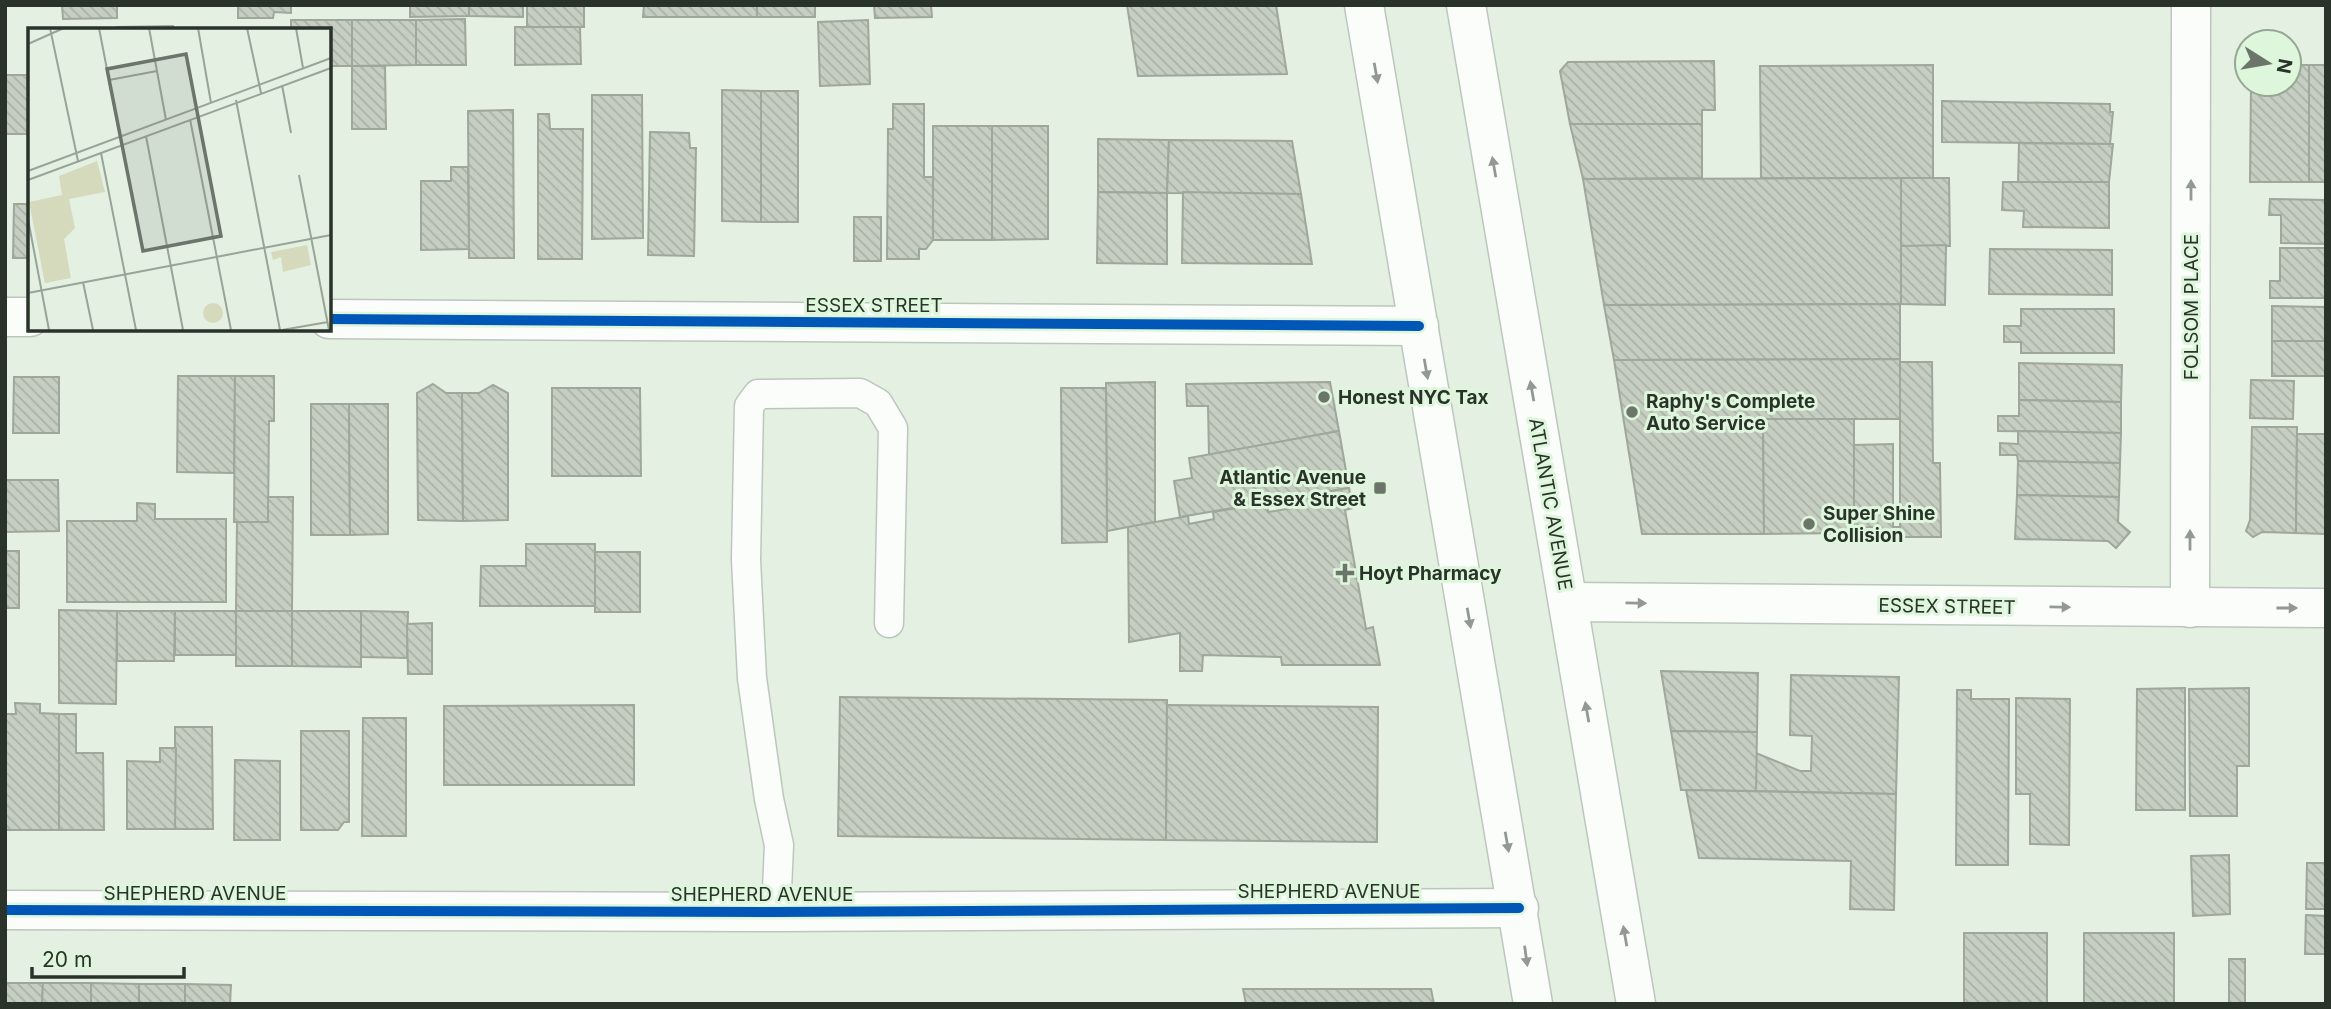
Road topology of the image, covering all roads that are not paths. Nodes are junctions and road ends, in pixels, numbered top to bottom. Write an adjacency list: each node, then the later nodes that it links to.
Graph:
1 (1364, 5): 7 (street, one-way to 7)
2 (1466, 5): 8 (street, ATLANTIC AVENUE, one-way to 2)
3 (2191, 5): 9 (street, FOLSOM PLACE, one-way to 3)
4 (5, 317): 5 (street)
5 (28, 317)
6 (331, 319): 7 (street, ESSEX STREET)
7 (1419, 326): 12 (street, one-way to 12)
8 (1568, 602): 9 (street, ESSEX STREET, one-way to 9); 16 (street, ATLANTIC AVENUE, one-way to 8)
9 (2190, 608): 10 (street, ESSEX STREET, one-way to 10)
10 (2326, 608)
11 (889, 623): 14 (lane)
12 (1519, 908): 14 (street, SHEPHERD AVENUE); 15 (street, one-way to 15)
13 (5, 910): 14 (street, SHEPHERD AVENUE)
14 (776, 912)
15 (1532, 1004)
16 (1636, 1004)

